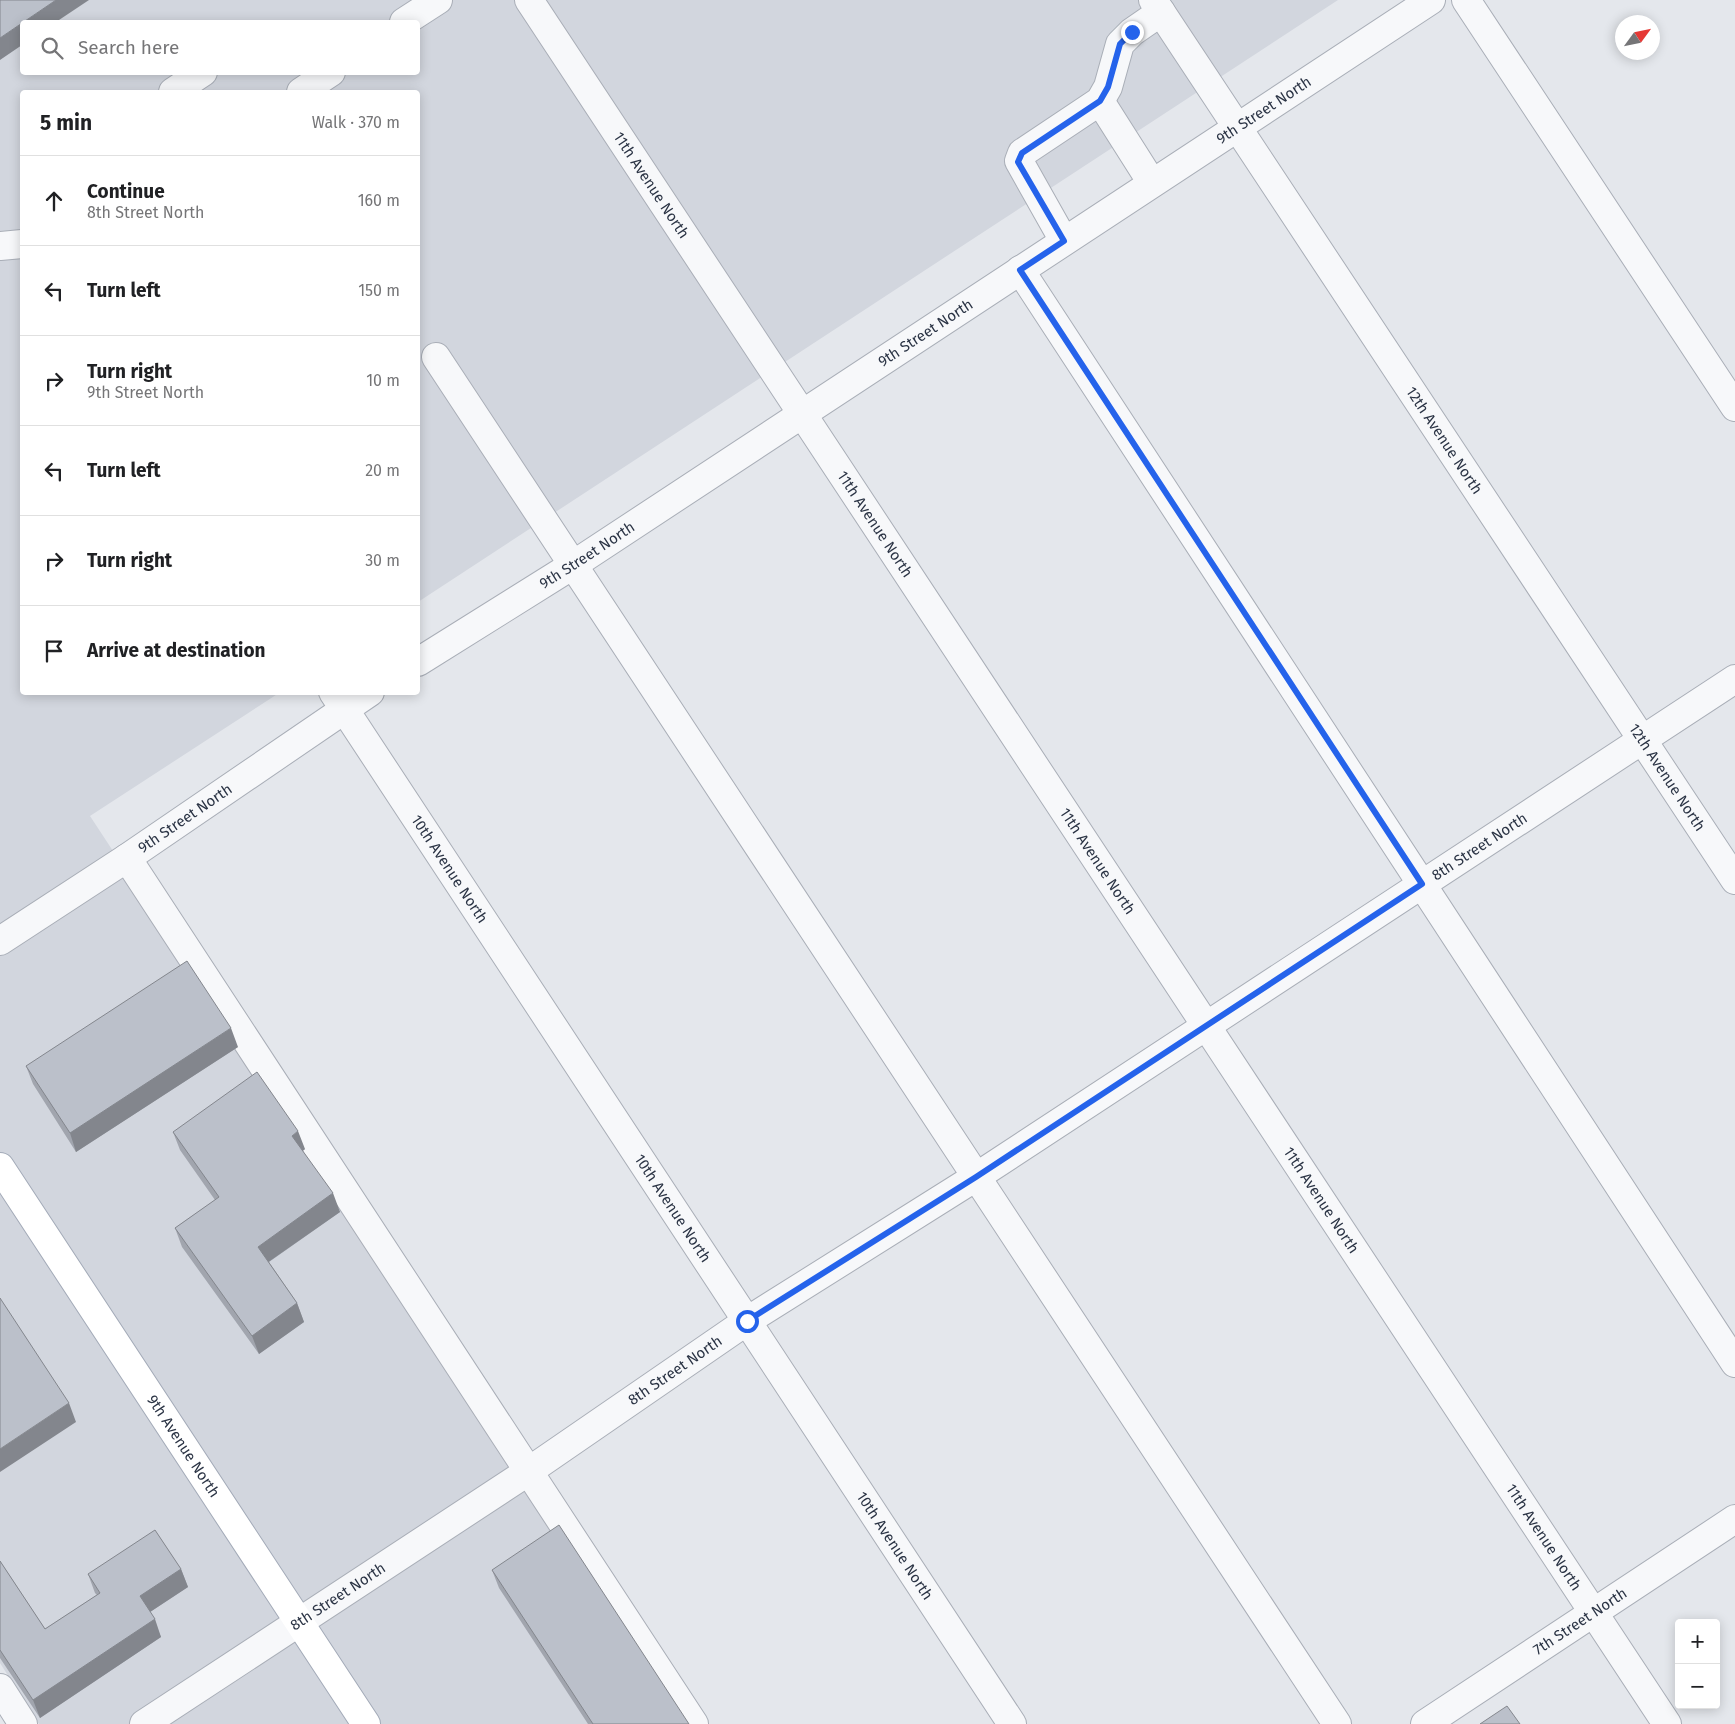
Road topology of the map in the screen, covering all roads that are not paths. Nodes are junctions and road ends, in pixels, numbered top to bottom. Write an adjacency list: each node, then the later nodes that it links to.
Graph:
1 (438, 0): 6 (street)
2 (529, 0): 20 (street, 11th Avenue North)
3 (1431, 0): 12 (street, 9th Street North)
4 (1466, 0): 19 (street)
5 (1157, 6): 11 (street); 12 (street, 12th Avenue North)
6 (407, 20)
7 (198, 75): 10 (street)
8 (324, 75): 9 (street)
9 (299, 85)
10 (176, 90)
11 (1100, 101): 13 (street); 14 (street)
12 (1237, 128): 13 (street, 9th Street North); 26 (street, 12th Avenue North)
13 (1152, 183): 14 (street, 9th Street North)
14 (1064, 241): 17 (street, 9th Street North)
15 (20, 244): 16 (street)
16 (0, 246)
17 (1020, 270): 20 (street, 9th Street North); 29 (street)
18 (436, 357): 21 (street)
19 (1735, 407)
20 (802, 414): 21 (street, 9th Street North); 31 (street, 11th Avenue North)
21 (573, 565): 22 (street, 9th Street North); 33 (street)
22 (420, 661)
23 (1735, 679): 26 (street, 8th Street North)
24 (359, 695): 25 (street, 9th Street North)
25 (338, 701): 27 (street, 9th Street North); 34 (street, 10th Avenue North)
26 (1642, 740): 28 (street, 12th Avenue North); 29 (street, 8th Street North)
27 (127, 858): 30 (street, 9th Street North); 36 (street)
28 (1735, 880)
29 (1422, 884): 31 (street, 8th Street North); 35 (street)
30 (0, 942)
31 (1207, 1026): 33 (street, 8th Street North); 38 (street, 11th Avenue North)
32 (0, 1167): 39 (main road, 9th Avenue North)
33 (976, 1177): 34 (street, 8th Street North); 46 (street)
34 (747, 1321): 36 (street, 8th Street North); 45 (street, 10th Avenue North)
35 (1735, 1363)
36 (529, 1472): 39 (street, 8th Street North); 44 (street)
37 (1735, 1519): 38 (street, 7th Street North)
38 (1594, 1612): 47 (street, 7th Street North); 48 (street, 11th Avenue North)
39 (299, 1622): 42 (street, 8th Street North); 43 (main road, 9th Avenue North)
40 (0, 1688): 41 (street)
41 (24, 1724)
42 (144, 1724)
43 (366, 1724)
44 (694, 1724)
45 (1012, 1724)
46 (1337, 1724)
47 (1425, 1724)
48 (1667, 1724)

